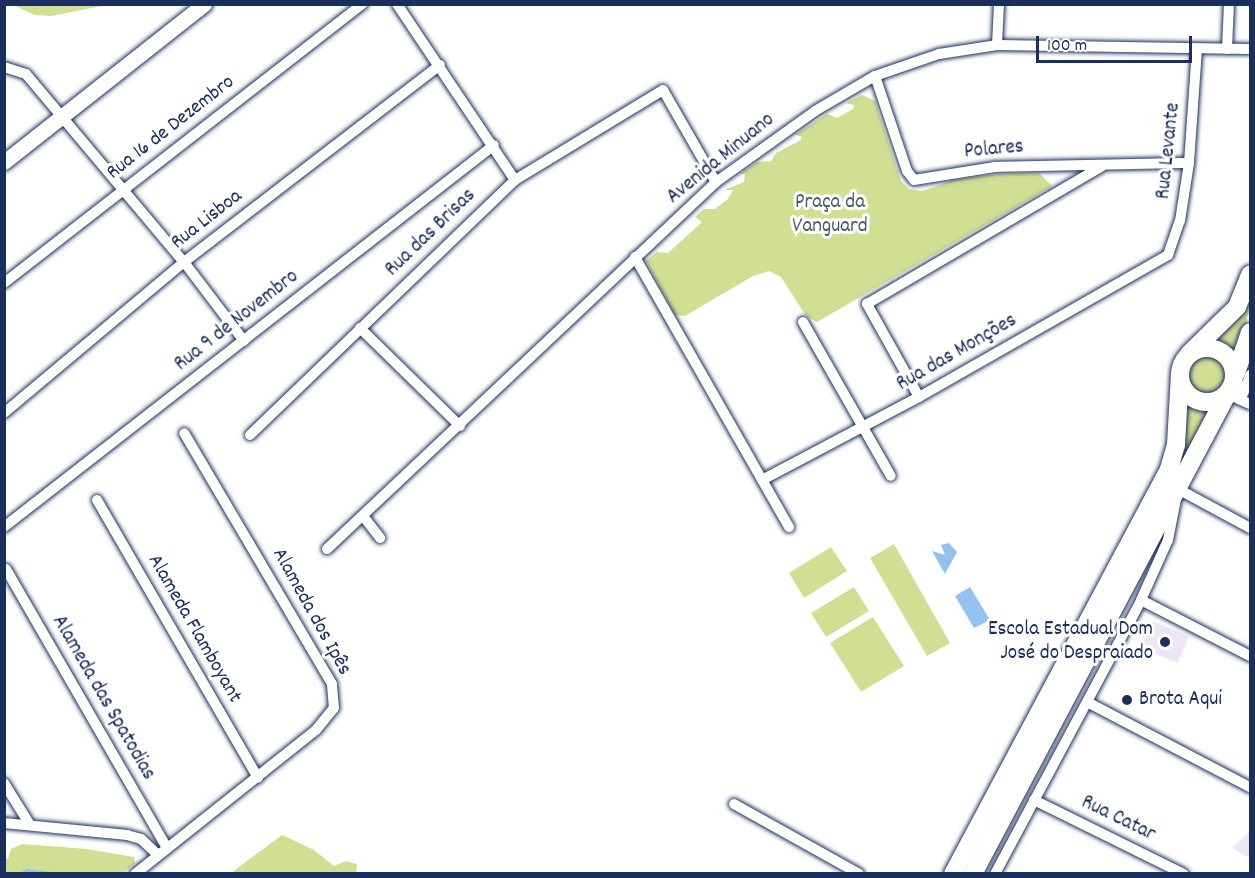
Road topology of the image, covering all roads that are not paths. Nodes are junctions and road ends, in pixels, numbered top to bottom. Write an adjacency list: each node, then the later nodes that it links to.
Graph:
1 (204, 4): 13 (street)
2 (363, 4): 20 (street, Rua 16 de Dezembro)
3 (397, 4): 10 (street)
4 (999, 4): 6 (street)
5 (1229, 4): 8 (street)
6 (997, 45): 7 (street, Avenida Minuano); 12 (street, Avenida Minuano)
7 (1197, 49): 8 (street, Avenida Minuano); 16 (street, Rua Levante)
8 (1227, 49): 9 (street, Avenida Minuano)
9 (1251, 49)
10 (440, 64): 14 (street); 23 (street, Rua Lisboa)
11 (4, 67): 13 (street)
12 (875, 76): 17 (street, Polares); 19 (street, Avenida Minuano)
13 (63, 117): 15 (street); 20 (street)
14 (494, 145): 18 (street); 29 (street, Rua 9 de Novembro)
15 (4, 162)
16 (1189, 163): 17 (street, Polares); 21 (street, Rua Levante)
17 (1102, 166): 33 (street)
18 (515, 180): 19 (street, Rua das Brisas); 27 (street, Rua das Brisas)
19 (716, 183): 22 (street, Avenida Minuano)
20 (122, 190): 23 (street); 25 (street, Rua 16 de Dezembro)
21 (1167, 255): 33 (street, Rua das Monções)
22 (635, 257): 35 (street, Avenida Minuano); 40 (street)
23 (184, 262): 29 (street); 34 (street, Rua Lisboa)
24 (1251, 274): 30 (main road)
25 (4, 284)
26 (802, 322): 36 (street)
27 (360, 328): 35 (street); 38 (street, Rua das Brisas)
28 (1251, 332): 32 (main road)
29 (244, 341): 44 (street, Rua 9 de Novembro)
30 (1188, 355): 31 (main road); 32 (main road)
31 (1180, 373): 32 (main road); 65 (main road)
32 (1240, 389): 41 (main road)
33 (919, 397): 36 (street, Rua das Monções)
34 (4, 413)
35 (460, 426): 43 (street, Avenida Minuano)
36 (863, 428): 39 (street); 40 (street, Rua das Monções)
37 (184, 433): 54 (street, Alameda dos Ipês)
38 (250, 435)
39 (891, 476)
40 (762, 480): 45 (street)
41 (1178, 489): 46 (street); 50 (street); 53 (main road)
42 (97, 500): 54 (street, Alameda Flamboyant)
43 (363, 516): 47 (street); 48 (street, Avenida Minuano)
44 (4, 527)
45 (789, 527)
46 (1251, 528)
47 (380, 538)
48 (327, 549)
49 (6, 569): 61 (street, Alameda das Spatodias)
50 (1141, 600): 51 (street); 52 (street)
51 (1251, 656)
52 (1089, 703): 53 (street); 56 (street)
53 (1059, 735): 57 (street); 66 (main road)
54 (258, 778): 61 (street, Alameda dos Ipês)
55 (4, 783): 60 (street)
56 (1251, 787)
57 (1034, 800): 67 (street); 68 (street, Rua Catar)
58 (734, 804): 64 (street)
59 (4, 823): 60 (street)
60 (30, 825): 62 (street)
61 (166, 846): 62 (street, Alameda dos Ipês)
62 (157, 854): 63 (street, Alameda dos Ipês)
63 (135, 873)
64 (859, 873)
65 (953, 873)
66 (973, 873)
67 (995, 873)
68 (1184, 873)

